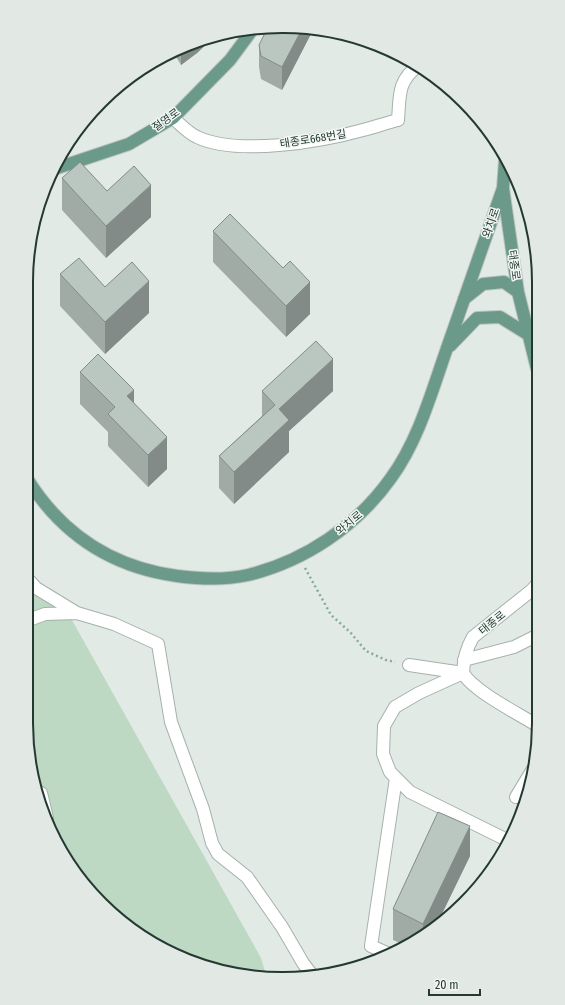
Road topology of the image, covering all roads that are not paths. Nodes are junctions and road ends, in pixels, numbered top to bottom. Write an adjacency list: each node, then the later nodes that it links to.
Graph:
1 (248, 35): 3 (main road, 절영로)
2 (413, 70): 3 (street, 태종로668번길)
3 (173, 118): 4 (main road, 절영로)
4 (62, 166)
5 (504, 169): 6 (main road, 태종로)
6 (503, 188): 7 (main road, 태종로); 8 (main road, 와치로)
7 (518, 292): 8 (main road); 9 (main road, 태종로)
8 (464, 299): 10 (main road, 와치로)
9 (529, 336): 10 (main road); 11 (main road, 태종로)
10 (447, 348): 12 (main road, 와치로)
11 (532, 348)
12 (33, 488)
13 (33, 585): 15 (street)
14 (532, 590): 18 (street, 태종로)
15 (77, 613): 16 (street); 27 (street)
16 (33, 618)
17 (532, 638): 18 (street)
18 (464, 660): 20 (street, 태종로)
19 (409, 666): 20 (street)
20 (463, 673): 21 (street); 22 (street)
21 (532, 722)
22 (396, 778): 25 (street); 26 (street)
23 (524, 784): 24 (street)
24 (516, 797)
25 (503, 838)
26 (382, 951)
27 (309, 970)

